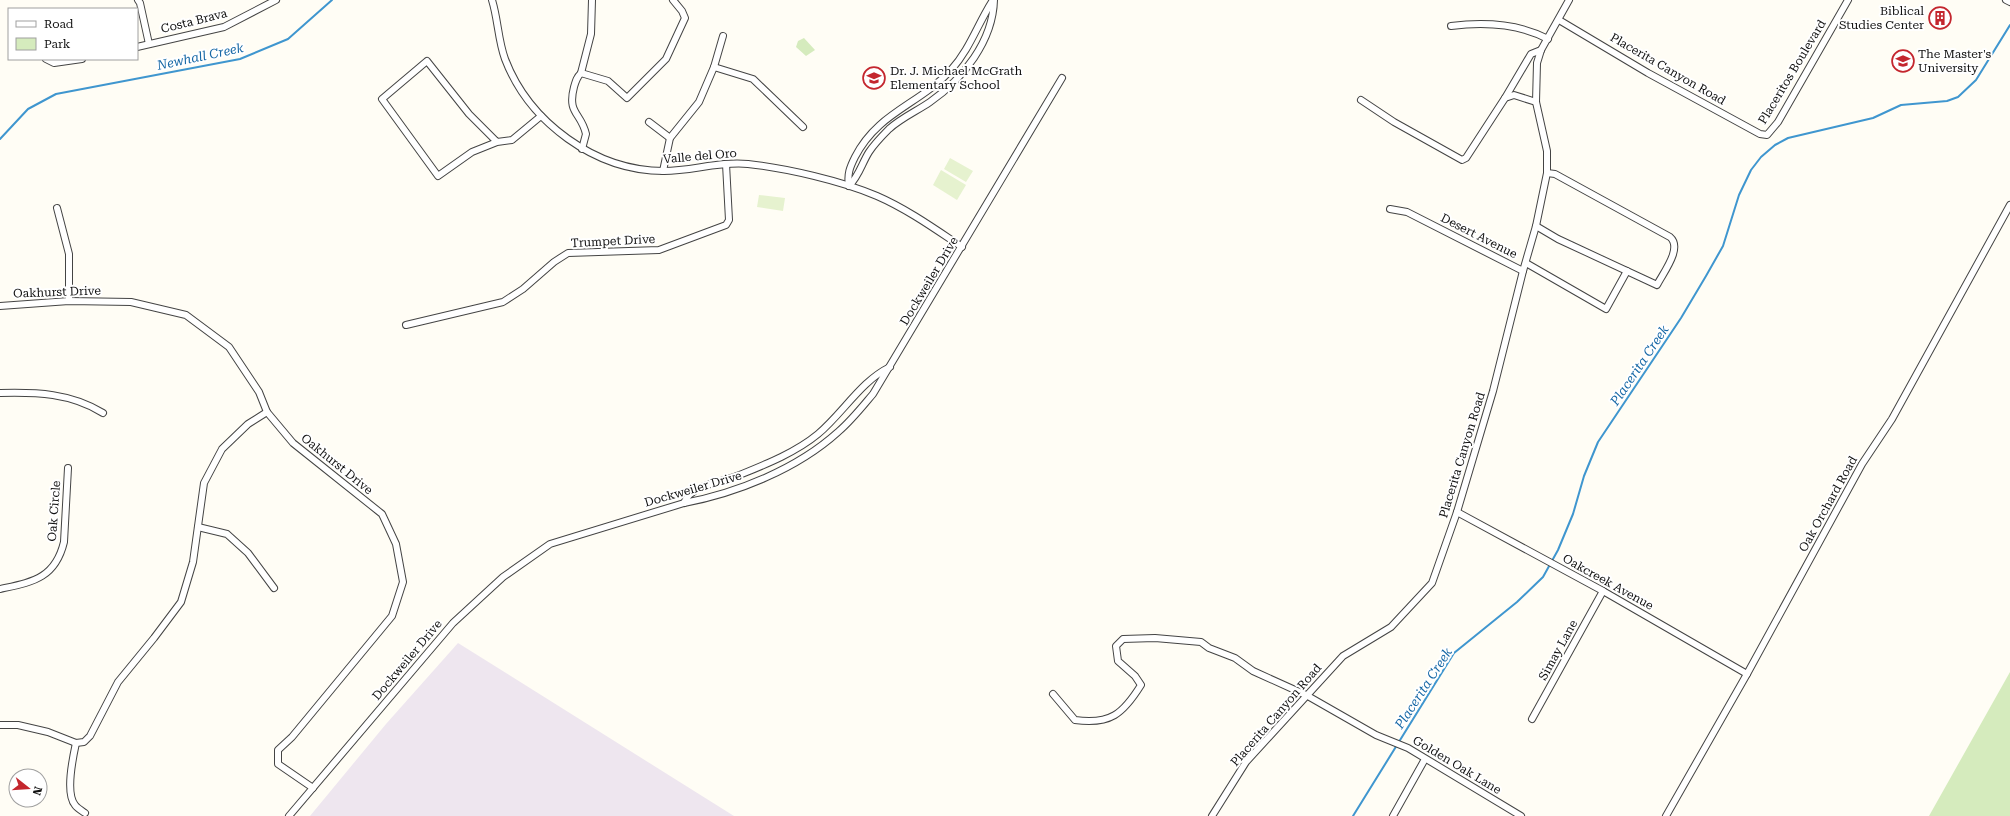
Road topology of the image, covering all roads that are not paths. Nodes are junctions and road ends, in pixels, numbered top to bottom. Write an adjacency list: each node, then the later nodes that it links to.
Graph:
1 (274, 0): 15 (street, Costa Brava)
2 (492, 0): 26 (street, Valle del Oro)
3 (592, 0): 21 (street)
4 (673, 0): 21 (street)
5 (993, 0): 36 (street); 36 (street)
6 (1569, 0): 11 (street, Placerita Canyon Road)
7 (1848, 0): 29 (street, Placeritos Boulevard)
8 (2006, 0): 10 (street)
9 (139, 1): 15 (street)
10 (2010, 2)
11 (1559, 20): 14 (street, Placerita Canyon Road); 29 (street, Placerita Canyon Road)
12 (1451, 26): 14 (street)
13 (723, 36): 20 (street)
14 (1548, 39): 17 (street, Placerita Canyon Road)
15 (149, 44): 16 (street, Costa Brava)
16 (138, 47)
17 (1541, 50): 23 (street); 25 (street, Placerita Canyon Road)
18 (48, 60): 19 (street)
19 (75, 60)
20 (714, 67): 28 (street); 30 (street)
21 (581, 73): 32 (street)
22 (1062, 78): 41 (street, Dockweiler Drive)
23 (1505, 98): 24 (street); 25 (street)
24 (1361, 100)
25 (1536, 102): 35 (street, Placerita Canyon Road)
26 (541, 116): 31 (street); 32 (street, Valle del Oro)
27 (649, 122): 30 (street)
28 (803, 127)
29 (1766, 135)
30 (670, 138): 34 (street)
31 (497, 142): 31 (street)
32 (582, 148): 34 (street, Valle del Oro)
33 (726, 164): 34 (street, Valle del Oro); 36 (street, Valle del Oro); 47 (street, Trumpet Drive)
34 (663, 171)
35 (1547, 173): 40 (street, Placerita Canyon Road); 44 (street)
36 (849, 186): 41 (street, Valle del Oro)
37 (2010, 205): 59 (street, Oak Orchard Road)
38 (56, 208): 45 (street)
39 (1390, 209): 43 (street, Desert Avenue)
40 (1536, 226): 42 (street, Placerita Canyon Road); 44 (street)
41 (962, 247): 48 (street, Dockweiler Drive)
42 (1526, 263): 43 (street, Placerita Canyon Road); 44 (street)
43 (1523, 271): 54 (street, Placerita Canyon Road)
44 (1627, 271)
45 (69, 301): 46 (street, Oakhurst Drive); 51 (street, Oakhurst Drive)
46 (0, 306)
47 (406, 325)
48 (890, 367): 53 (street); 53 (street, Dockweiler Drive)
49 (0, 394): 50 (street)
50 (103, 412)
51 (267, 412): 55 (street); 66 (street, Oakhurst Drive)
52 (68, 468): 57 (street, Oak Circle)
53 (684, 503): 66 (street, Dockweiler Drive)
54 (1457, 512): 58 (street, Oakcreek Avenue); 61 (street, Placerita Canyon Road)
55 (198, 527): 56 (street); 64 (street)
56 (274, 588)
57 (0, 589)
58 (1603, 591): 59 (street, Oakcreek Avenue); 62 (street, Simay Lane)
59 (1747, 674): 72 (street, Oak Orchard Road)
60 (1053, 694): 61 (street, Golden Oak Lane)
61 (1306, 696): 65 (street, Golden Oak Lane); 69 (street, Placerita Canyon Road)
62 (1532, 719)
63 (0, 725): 64 (street)
64 (76, 743): 67 (street)
65 (1425, 759): 70 (street); 71 (street, Golden Oak Lane)
66 (313, 788): 68 (street, Dockweiler Drive)
67 (85, 813)
68 (289, 816)
69 (1212, 816)
70 (1392, 816)
71 (1521, 816)
72 (1666, 816)

